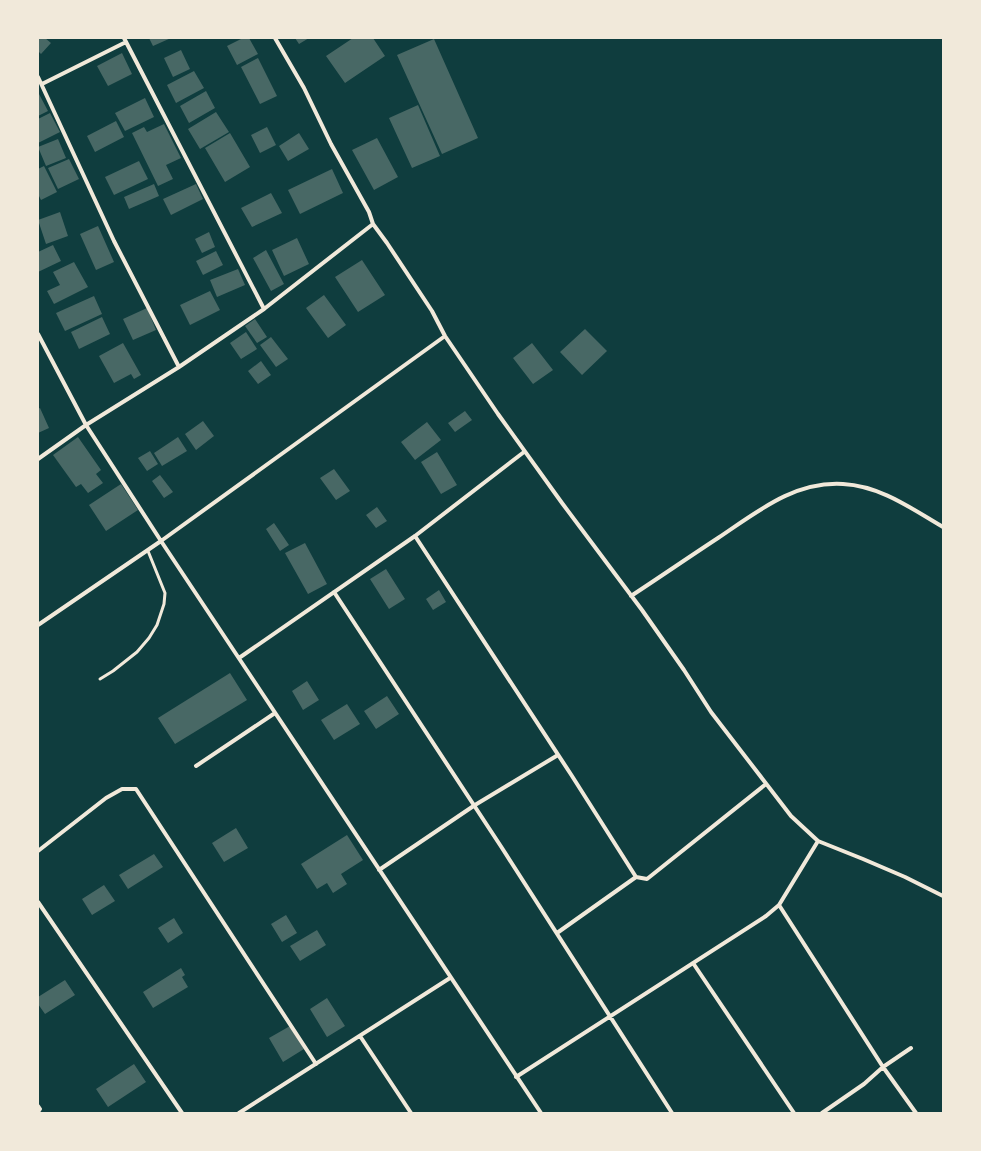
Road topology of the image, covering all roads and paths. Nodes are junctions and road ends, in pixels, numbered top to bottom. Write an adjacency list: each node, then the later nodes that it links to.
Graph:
1 (275, 38): 5 (street)
2 (125, 40): 4 (street); 6 (street)
3 (38, 77): 4 (street)
4 (42, 84): 9 (street)
5 (374, 224): 6 (street); 8 (street)
6 (264, 308): 9 (street)
7 (38, 334): 10 (street)
8 (445, 336): 11 (street); 15 (street)
9 (179, 367): 10 (street)
10 (86, 425): 12 (street); 15 (street)
11 (524, 452): 14 (street); 18 (street)
12 (38, 459)
13 (943, 527): 18 (street)
14 (415, 536): 17 (street); 23 (street)
15 (161, 541): 16 (street); 20 (street)
16 (148, 551): 19 (street); 21 (lane)
17 (334, 592): 20 (street); 26 (street)
18 (631, 596): 25 (street)
19 (38, 625)
20 (239, 658): 22 (street)
21 (100, 679)
22 (275, 712): 24 (street); 29 (street)
23 (558, 755): 26 (street); 30 (street)
24 (196, 766)
25 (766, 784): 27 (street); 30 (street)
26 (474, 805): 29 (street); 34 (street)
27 (818, 842): 31 (street); 33 (street)
28 (38, 851): 40 (street)
29 (379, 870): 36 (street)
30 (636, 877): 34 (street)
31 (943, 896)
32 (38, 902): 45 (street)
33 (779, 905): 35 (street); 41 (street)
34 (557, 933): 37 (street)
35 (693, 963): 37 (street); 50 (street)
36 (450, 978): 38 (street); 42 (street)
37 (611, 1016): 42 (street); 49 (street)
38 (360, 1036): 40 (street); 47 (street)
39 (911, 1048): 41 (street)
40 (316, 1064): 46 (street)
41 (883, 1067): 51 (street); 52 (street)
42 (516, 1077): 48 (street)
43 (38, 1106): 44 (street)
44 (39, 1112)
45 (182, 1113)
46 (239, 1113)
47 (411, 1113)
48 (541, 1113)
49 (672, 1113)
50 (794, 1113)
51 (822, 1113)
52 (916, 1113)

